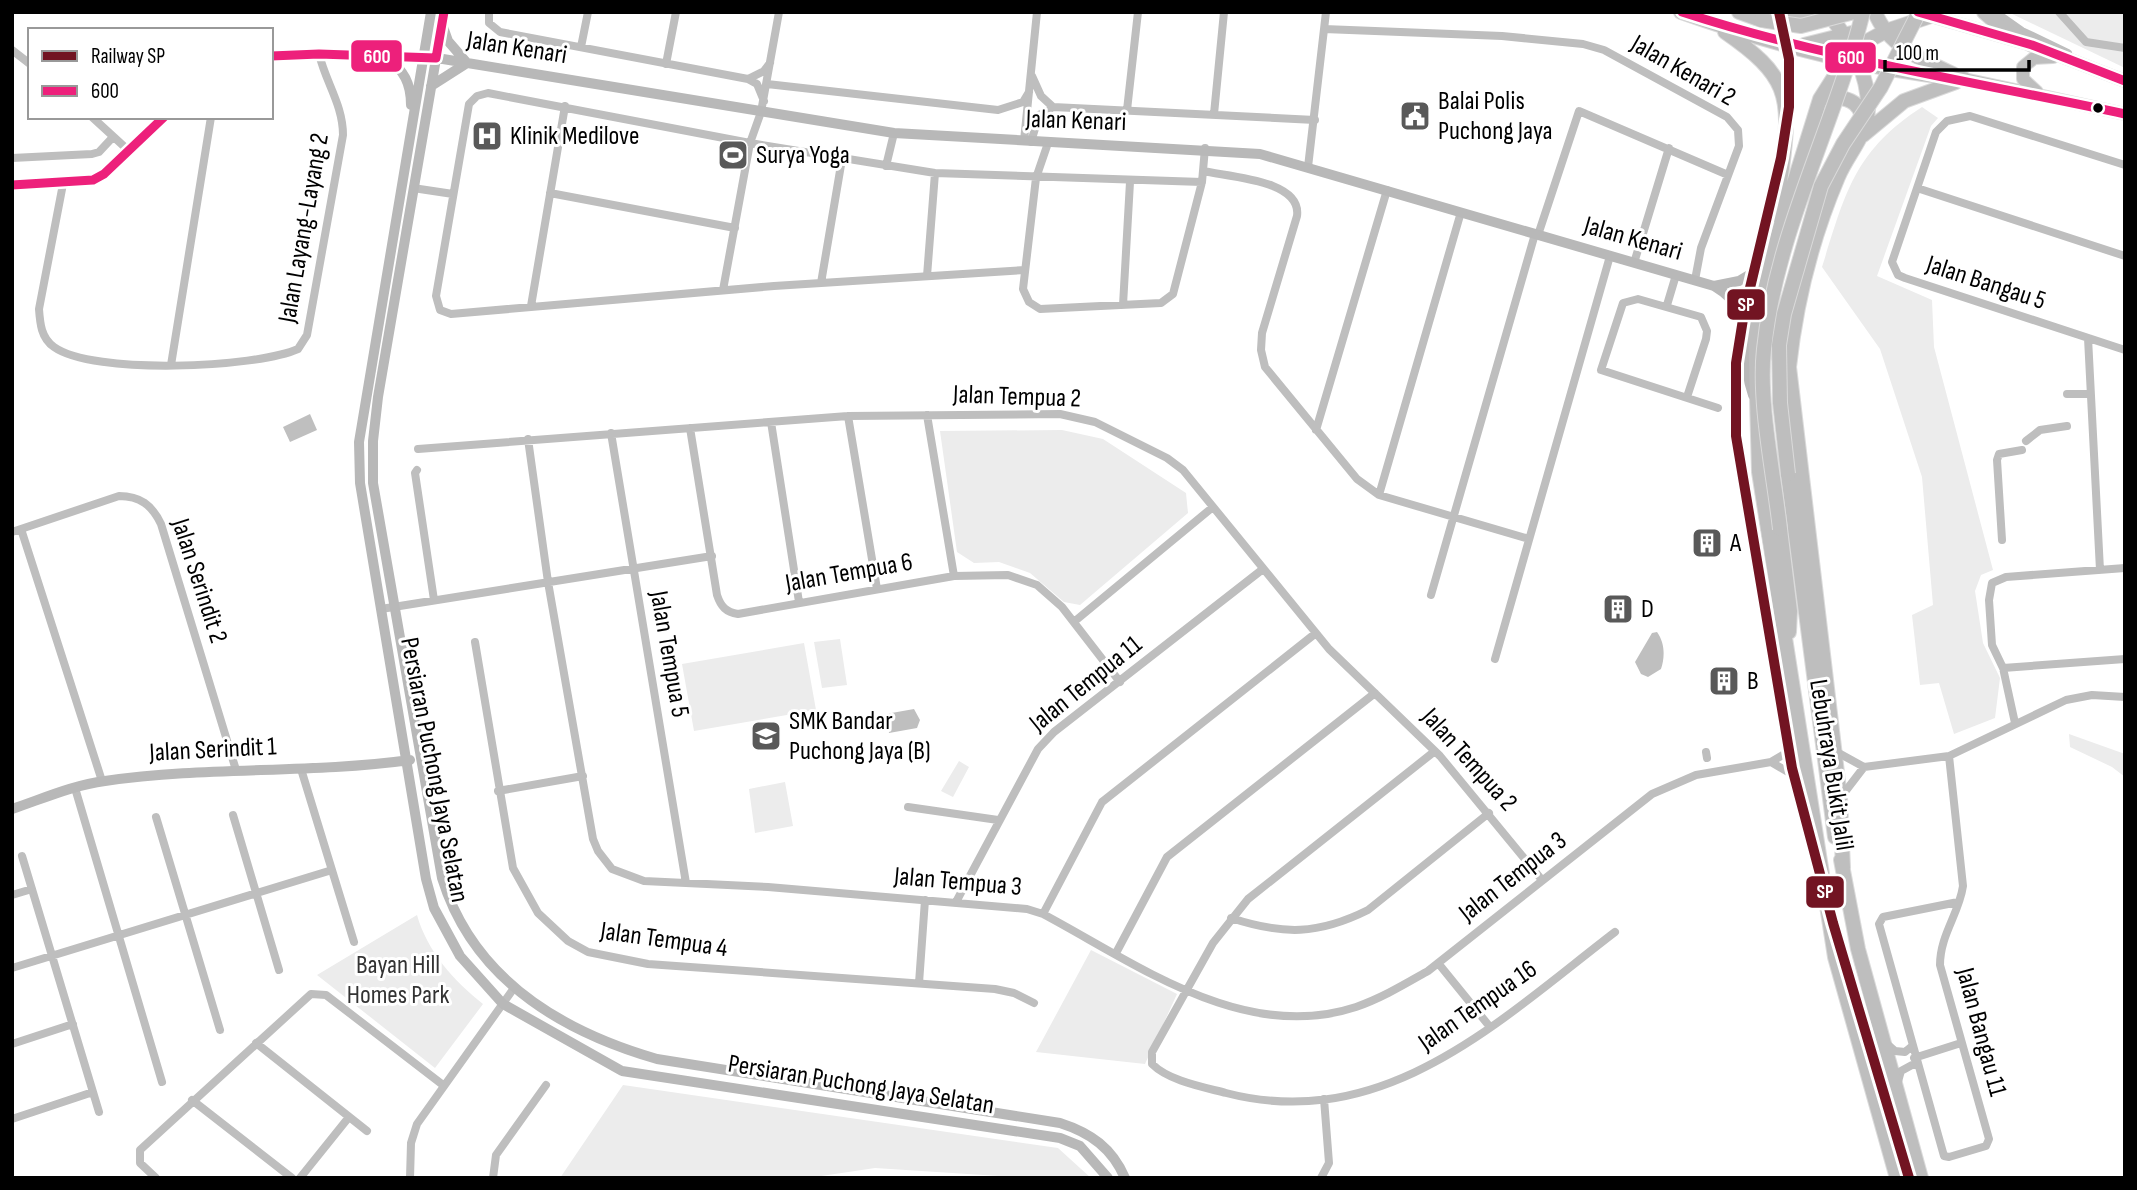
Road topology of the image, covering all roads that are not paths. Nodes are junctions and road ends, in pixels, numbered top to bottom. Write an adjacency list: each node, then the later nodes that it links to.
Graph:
1 (431, 12): 37 (main road, Persiaran Puchong Jaya Selatan)
2 (489, 12): 29 (street)
3 (588, 12): 29 (street)
4 (676, 12): 43 (street)
5 (779, 12): 40 (street)
6 (1037, 12): 45 (street)
7 (1138, 12): 57 (street)
8 (1224, 12): 58 (street)
9 (1326, 12): 25 (street)
10 (1681, 12): 24 (highway)
11 (1739, 12): 23 (highway, bridge)
12 (1772, 12): 26 (highway)
13 (1790, 12): 23 (highway)
14 (1828, 12): 27 (highway)
15 (1854, 12): 23 (highway, bridge)
16 (1863, 12): 152 (highway, bridge)
17 (1984, 12): 28 (highway)
18 (1994, 12): 44 (street)
19 (2059, 12): 31 (street)
20 (1922, 13): 22 (highway); 28 (main road); 183 (highway, bridge)
21 (443, 18): 38 (main road, Persiaran Puchong Jaya Selatan); 42 (main road)
22 (1882, 19): 27 (highway); 36 (highway); 47 (highway)
23 (1814, 22)
24 (1714, 24): 26 (highway); 94 (highway)
25 (1324, 29): 63 (street); 81 (street, Jalan Kenari 2)
26 (1752, 35): 30 (highway)
27 (1845, 36): 30 (highway); 36 (highway)
28 (2032, 45): 39 (main road)
29 (581, 47): 43 (street)
30 (1796, 47): 36 (highway)
31 (2125, 48)
32 (12, 50): 41 (street)
33 (319, 54): 34 (main road, Jalan Kenari); 35 (main road, Jalan Kenari); 112 (street, Jalan Layang-Layang 2)
34 (273, 56)
35 (387, 57): 37 (main road, Jalan Kenari); 70 (main road)
36 (1853, 57): 47 (highway); 53 (highway); 66 (highway)
37 (423, 58): 38 (main road, Jalan Kenari); 70 (main road, Persiaran Puchong Jaya Selatan)
38 (436, 58): 42 (main road, Jalan Kenari); 50 (main road, Persiaran Puchong Jaya Selatan)
39 (2071, 59): 44 (main road); 52 (main road)
40 (771, 60): 46 (street); 49 (street)
41 (28, 62)
42 (467, 63): 50 (main road); 55 (main road, Jalan Kenari)
43 (666, 64): 46 (street)
44 (2102, 71): 48 (main road)
45 (1031, 73): 51 (street); 56 (street)
46 (748, 79): 55 (street)
47 (1964, 79): 52 (main road); 66 (highway)
48 (2125, 81)
49 (767, 84): 51 (street); 55 (street)
50 (431, 86): 87 (main road, Persiaran Puchong Jaya Selatan)
51 (1029, 92): 67 (street)
52 (2044, 95): 59 (main road)
53 (1820, 99): 66 (highway); 94 (highway)
54 (565, 106): 69 (street); 90 (street); 91 (street)
55 (763, 106): 64 (main road, Jalan Kenari); 69 (street)
56 (1053, 107): 57 (street); 67 (street)
57 (1127, 110): 58 (street)
58 (1214, 114): 63 (street)
59 (2125, 114)
60 (94, 119): 65 (street)
61 (162, 119): 73 (main road)
62 (211, 119): 112 (street)
63 (1315, 120): 78 (street)
64 (894, 133): 67 (main road, Jalan Kenari); 77 (street)
65 (113, 137): 73 (street); 74 (street)
66 (1862, 137): 162 (highway)
67 (1028, 142): 68 (main road, Jalan Kenari)
68 (1048, 143): 71 (main road, Jalan Kenari); 82 (street)
69 (750, 144): 75 (street); 93 (street)
70 (409, 147): 148 (main road, Persiaran Puchong Jaya Selatan)
71 (1205, 148): 78 (main road, Jalan Kenari); 79 (street)
72 (1669, 148): 81 (street); 95 (street); 98 (street)
73 (128, 150): 85 (main road)
74 (12, 158)
75 (842, 159): 77 (street); 104 (street)
76 (2125, 165): 88 (street, Jalan Bangau 5)
77 (886, 166): 80 (street)
78 (1308, 167): 89 (main road, Jalan Kenari)
79 (1203, 172): 84 (street); 123 (street)
80 (935, 173): 82 (street); 102 (street)
81 (1728, 175): 103 (street, Jalan Kenari 2)
82 (1036, 178): 83 (street); 100 (street)
83 (1130, 182): 84 (street); 107 (street)
84 (1202, 182): 107 (street)
85 (63, 184): 86 (main road); 112 (street, Jalan Layang-Layang 2)
86 (12, 185)
87 (413, 188): 91 (street); 147 (main road, Persiaran Puchong Jaya Selatan)
88 (1917, 188): 97 (street); 110 (street, Jalan Bangau 5)
89 (1387, 190): 92 (main road, Jalan Kenari); 123 (street)
90 (550, 193): 93 (street); 109 (street)
91 (453, 194): 109 (street)
92 (1461, 212): 95 (main road, Jalan Kenari); 130 (street)
93 (735, 228): 106 (street)
94 (1780, 228): 99 (highway)
95 (1536, 235): 96 (main road, Jalan Kenari); 132 (street)
96 (1610, 256): 98 (main road, Jalan Kenari); 134 (street)
97 (2125, 256)
98 (1634, 263): 101 (main road, Jalan Kenari)
99 (1769, 264): 105 (main road); 116 (highway)
100 (1025, 270): 102 (street); 107 (street)
101 (1676, 275): 103 (main road, Jalan Kenari); 108 (street)
102 (927, 276): 104 (street)
103 (1695, 280): 105 (main road, Jalan Kenari)
104 (821, 283): 106 (street)
105 (1714, 286): 116 (main road, Jalan Kenari)
106 (723, 290): 109 (street)
107 (1123, 304)
108 (1667, 305): 115 (street); 115 (street)
109 (531, 306)
110 (2088, 338): 111 (street, Jalan Bangau 5); 114 (street)
111 (2125, 350)
112 (171, 365)
113 (2067, 394): 114 (street)
114 (2089, 394): 140 (street)
115 (1687, 397): 117 (street)
116 (1756, 401): 152 (highway)
117 (1718, 408)
118 (927, 415): 119 (street, Jalan Tempua 2); 131 (street, Jalan Tempua 2); 141 (street)
119 (848, 416): 120 (street, Jalan Tempua 2); 143 (street)
120 (771, 422): 122 (street, Jalan Tempua 2); 146 (street)
121 (2067, 426): 126 (street)
122 (691, 428): 124 (street, Jalan Tempua 2); 136 (street, Jalan Tempua 6)
123 (1316, 430): 130 (street)
124 (611, 433): 125 (street, Jalan Tempua 2); 137 (street, Jalan Tempua 5)
125 (528, 439): 127 (street, Jalan Tempua 2); 142 (street, Jalan Tempua 3)
126 (2026, 441)
127 (418, 449)
128 (2022, 450): 135 (street)
129 (417, 470): 145 (street)
130 (1379, 495): 132 (street)
131 (1213, 508): 139 (street, Jalan Tempua 2); 149 (street)
132 (1454, 518): 134 (street); 144 (street)
133 (17, 530): 169 (street, Jalan Serindit 2); 171 (street)
134 (1529, 539): 153 (street)
135 (2002, 540)
136 (712, 556): 137 (street); 146 (street, Jalan Tempua 6)
137 (633, 568): 142 (street); 186 (street, Jalan Tempua 5)
138 (2125, 568): 140 (street)
139 (1263, 569): 150 (street, Jalan Tempua 2); 156 (street, Jalan Tempua 11)
140 (2100, 570): 155 (street)
141 (954, 576): 143 (street, Jalan Tempua 6); 149 (street, Jalan Tempua 6)
142 (548, 582): 145 (street); 170 (street, Jalan Tempua 3)
143 (877, 589): 146 (street, Jalan Tempua 6)
144 (1431, 595)
145 (434, 600): 147 (street)
146 (799, 602)
147 (396, 607): 148 (street); 164 (main road, Persiaran Puchong Jaya Selatan)
148 (381, 609): 165 (main road, Persiaran Puchong Jaya Selatan)
149 (1075, 621): 156 (street, Jalan Tempua 6)
150 (1316, 633): 157 (street, Jalan Tempua 2); 193 (street)
151 (475, 642): 173 (street, Jalan Tempua 4)
152 (1788, 644): 160 (highway, Lebuhraya Bukit Jalil)
153 (1495, 659)
154 (2125, 659): 155 (street)
155 (2003, 668): 159 (street)
156 (1121, 682): 180 (street, Jalan Tempua 11)
157 (1375, 693): 161 (street, Jalan Tempua 2); 199 (street)
158 (2125, 697): 159 (street)
159 (2015, 723): 163 (street)
160 (1799, 726): 166 (street); 181 (highway, Lebuhraya Bukit Jalil)
161 (1435, 751): 177 (street, Jalan Tempua 2); 195 (street)
162 (1835, 751): 167 (street); 174 (highway)
163 (1949, 756): 167 (street); 192 (street)
164 (420, 758): 165 (main road, Jalan Serindit 1); 205 (main road, Persiaran Puchong Jaya Selatan)
165 (405, 761): 168 (main road, Jalan Serindit 1); 208 (main road, Persiaran Puchong Jaya Selatan)
166 (1771, 762): 181 (street); 185 (street, Jalan Tempua 3)
167 (1864, 766): 174 (street)
168 (301, 769): 169 (main road, Jalan Serindit 1); 184 (street)
169 (236, 770): 171 (main road, Jalan Serindit 1)
170 (583, 776): 173 (street); 186 (street, Jalan Tempua 3)
171 (102, 781): 172 (main road, Jalan Serindit 1)
172 (75, 788): 176 (main road, Jalan Serindit 1); 197 (street)
173 (498, 791): 204 (street, Jalan Tempua 4)
174 (1840, 798): 183 (highway)
175 (908, 807): 180 (street)
176 (12, 809)
177 (1489, 813): 185 (street, Jalan Tempua 2); 195 (street)
178 (233, 815): 188 (street)
179 (156, 817): 194 (street)
180 (998, 821): 191 (street, Jalan Tempua 11)
181 (1814, 821): 237 (highway, Lebuhraya Bukit Jalil)
182 (22, 856): 187 (street)
183 (1843, 868): 212 (highway, Lebuhraya Bukit Jalil)
184 (332, 870): 188 (street); 198 (street)
185 (1542, 880): 201 (street, Jalan Tempua 3)
186 (686, 883): 190 (street, Jalan Tempua 3)
187 (32, 889): 189 (street); 200 (street)
188 (256, 893): 194 (street); 203 (street)
189 (12, 895)
190 (925, 900): 191 (street, Jalan Tempua 3); 204 (street)
191 (956, 902): 193 (street, Jalan Tempua 3)
192 (1958, 902): 214 (street, Jalan Bangau 11); 216 (street, Jalan Bangau 11)
193 (1043, 914): 199 (street, Jalan Tempua 3)
194 (185, 915): 197 (street); 211 (street)
195 (1231, 918): 206 (street)
196 (1615, 932): 210 (street, Jalan Tempua 16)
197 (119, 936): 200 (street); 218 (street)
198 (354, 942)
199 (1116, 953): 206 (street, Jalan Tempua 3)
200 (52, 956): 202 (street); 209 (street)
201 (1438, 962): 206 (street, Jalan Tempua 3); 210 (street)
202 (12, 968)
203 (279, 970)
204 (919, 982): 207 (street, Jalan Tempua 4)
205 (514, 988): 208 (street); 235 (main road, Persiaran Puchong Jaya Selatan)
206 (1188, 990): 223 (street, Jalan Tempua 16)
207 (1034, 1003)
208 (503, 1004): 219 (street); 234 (main road, Persiaran Puchong Jaya Selatan)
209 (73, 1024): 215 (street); 222 (street)
210 (1490, 1027): 223 (street, Jalan Tempua 16)
211 (220, 1030)
212 (1882, 1039): 216 (street); 221 (highway, Lebuhraya Bukit Jalil)
213 (256, 1043): 219 (street); 224 (street); 226 (street)
214 (1961, 1043): 217 (street); 217 (street, Jalan Bangau 11)
215 (12, 1044)
216 (1911, 1047): 217 (street, Jalan Bangau 11)
217 (1916, 1061): 221 (street)
218 (162, 1082)
219 (443, 1085): 232 (street)
220 (546, 1085): 233 (street)
221 (1896, 1091): 238 (highway, Lebuhraya Bukit Jalil)
222 (93, 1092): 225 (street); 227 (street)
223 (1324, 1099): 236 (street)
224 (192, 1100): 229 (street); 230 (street)
225 (99, 1112)
226 (349, 1116): 228 (street); 231 (street)
227 (12, 1119)
228 (366, 1131)
229 (156, 1178)
230 (292, 1178)
231 (300, 1178)
232 (410, 1178)
233 (493, 1178)
234 (1108, 1178)
235 (1125, 1178)
236 (1321, 1178)
237 (1897, 1178)
238 (1921, 1178)

